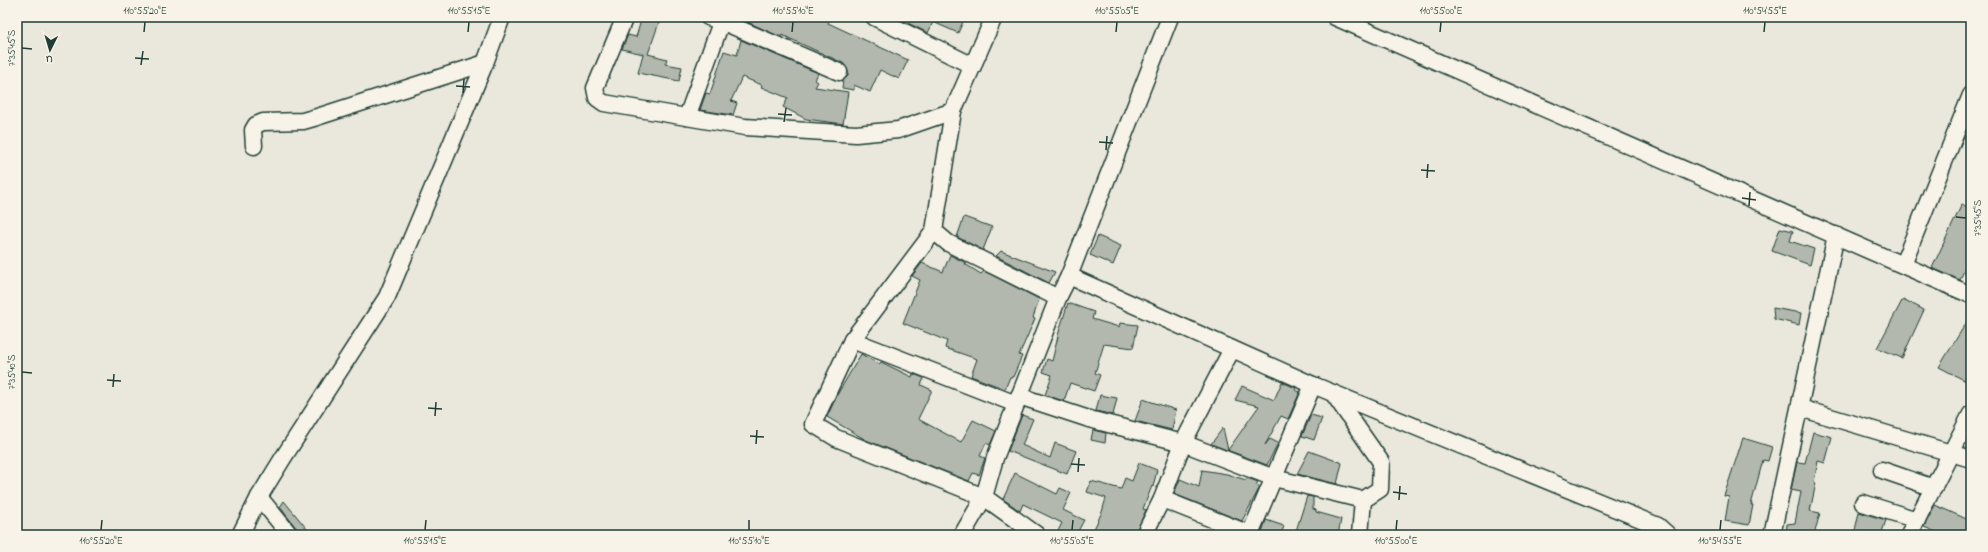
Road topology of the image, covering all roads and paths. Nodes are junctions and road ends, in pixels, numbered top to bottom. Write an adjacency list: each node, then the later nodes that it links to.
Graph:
1 (502, 17): 9 (street)
2 (625, 17): 14 (street)
3 (874, 17): 8 (street)
4 (994, 17): 10 (street)
5 (1170, 17): 19 (street)
6 (1335, 17): 17 (street)
7 (717, 18): 11 (street); 14 (street)
8 (893, 22): 10 (street)
9 (485, 63): 15 (street); 35 (street)
10 (974, 66): 13 (street)
11 (839, 72)
12 (1971, 95): 18 (street)
13 (953, 111): 14 (street); 16 (street)
14 (687, 117)
15 (254, 146)
16 (934, 231): 21 (street); 22 (street)
17 (1836, 235): 18 (street); 27 (street)
18 (1903, 264): 20 (street)
19 (1069, 276): 21 (street); 23 (street)
20 (1971, 295)
21 (1058, 298): 26 (street)
22 (852, 340): 26 (street); 36 (street)
23 (1232, 349): 24 (street); 29 (street)
24 (1313, 384): 25 (street); 33 (street)
25 (1333, 393): 38 (street); 48 (street)
26 (1018, 400): 29 (street); 36 (street)
27 (1800, 408): 30 (street); 49 (street)
28 (1971, 414): 30 (street)
29 (1183, 444): 33 (street); 37 (street)
30 (1953, 453): 31 (street); 34 (street)
31 (1971, 459)
32 (1882, 470): 34 (street)
33 (1274, 478): 38 (street); 46 (street)
34 (1934, 488): 40 (street)
35 (259, 497): 41 (street); 42 (street)
36 (984, 497): 43 (street); 44 (street)
37 (1162, 499): 45 (street); 46 (street)
38 (1364, 500): 47 (street)
39 (1863, 502): 40 (street)
40 (1917, 520): 50 (street)
41 (240, 535)
42 (290, 535)
43 (962, 535)
44 (1037, 535)
45 (1144, 535)
46 (1251, 535)
47 (1360, 535)
48 (1668, 535)
49 (1772, 535)
50 (1909, 535)

